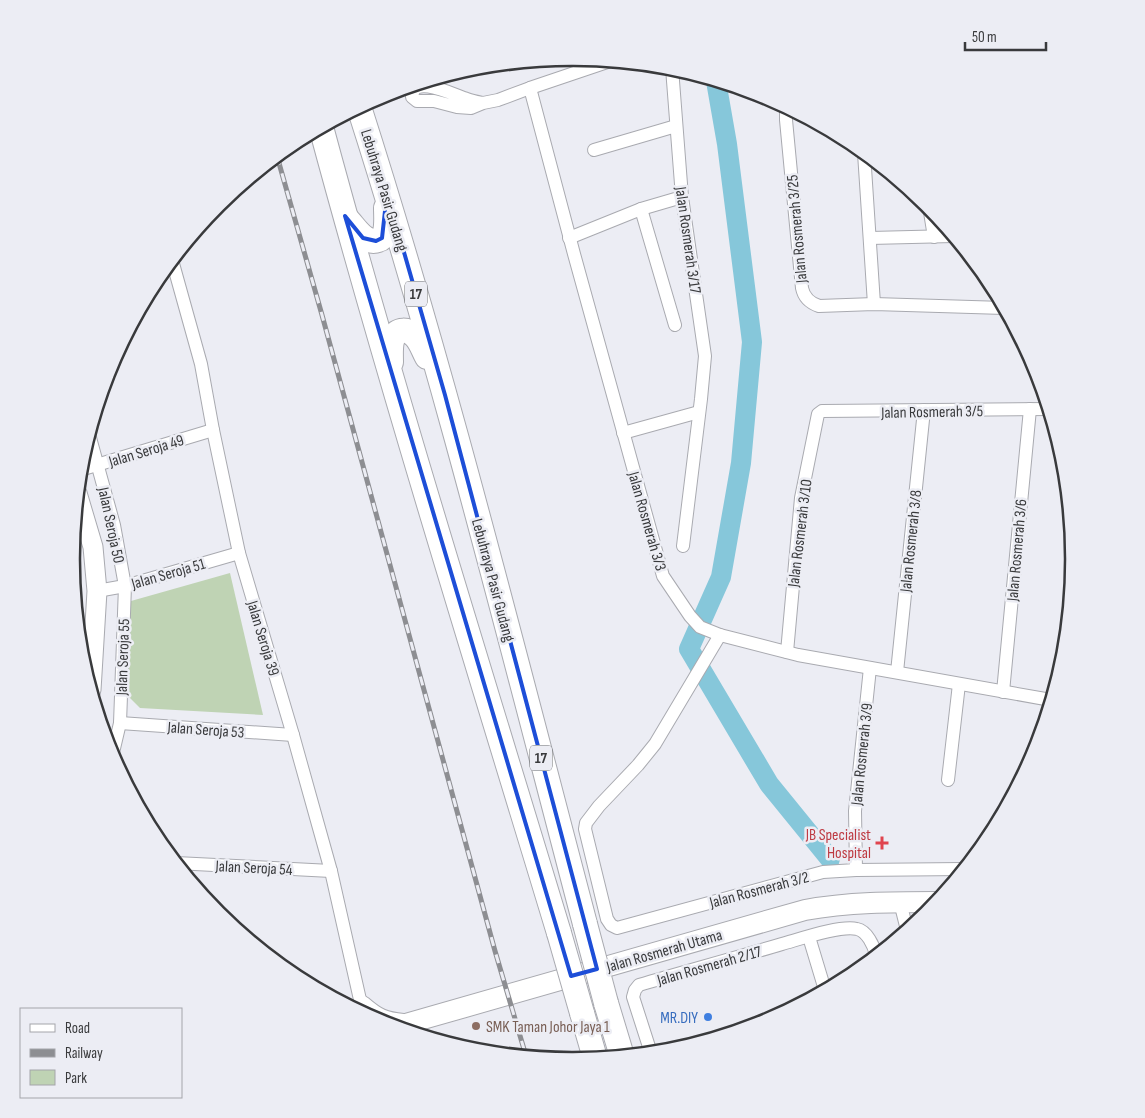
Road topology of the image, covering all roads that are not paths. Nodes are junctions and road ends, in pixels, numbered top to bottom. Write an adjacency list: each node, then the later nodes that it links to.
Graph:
1 (593, 67): 3 (street)
2 (673, 77): 7 (street, Jalan Rosmerah 3/17)
3 (530, 88): 4 (street); 18 (street, Jalan Rosmerah 3/3)
4 (483, 103)
5 (361, 114): 11 (highway, Lebuhraya Pasir Gudang / 17)
6 (786, 115): 21 (street, Jalan Rosmerah 3/25)
7 (676, 126): 9 (street); 12 (street, Jalan Rosmerah 3/17)
8 (324, 133): 14 (highway, 17)
9 (594, 150)
10 (865, 163): 19 (street)
11 (387, 193): 14 (highway); 25 (highway, Lebuhraya Pasir Gudang / 17)
12 (682, 197): 13 (street); 29 (street, Jalan Rosmerah 3/17)
13 (641, 209): 18 (street); 23 (street)
14 (345, 216): 24 (highway, 17)
15 (931, 221): 17 (street)
16 (945, 236): 17 (street)
17 (934, 237): 19 (street)
18 (569, 238): 32 (street, Jalan Rosmerah 3/3)
19 (870, 238): 21 (street)
20 (175, 269): 31 (street, Jalan Seroja 39)
21 (874, 304): 22 (street, Jalan Rosmerah 3/25)
22 (996, 308)
23 (675, 325)
24 (391, 374): 25 (highway); 67 (highway, 17, bridge)
25 (445, 395): 66 (highway, Lebuhraya Pasir Gudang / 17, bridge)
26 (1030, 409): 27 (street, Jalan Rosmerah 3/5); 28 (street, Jalan Rosmerah 3/5); 47 (street, Jalan Rosmerah 3/6)
27 (1041, 409)
28 (924, 410): 30 (street, Jalan Rosmerah 3/5); 45 (street, Jalan Rosmerah 3/8)
29 (699, 412): 32 (street); 37 (street, Jalan Rosmerah 3/17)
30 (818, 414): 42 (street, Jalan Rosmerah 3/10)
31 (213, 430): 34 (street, Jalan Seroja 49); 38 (street, Jalan Seroja 39)
32 (623, 433): 41 (street, Jalan Rosmerah 3/3)
33 (93, 447): 34 (street, Jalan Seroja 50)
34 (98, 465): 35 (street, Jalan Seroja 49); 39 (street, Jalan Seroja 50)
35 (88, 468)
36 (83, 510): 40 (main road)
37 (683, 546)
38 (239, 553): 39 (street, Jalan Seroja 51); 50 (street, Jalan Seroja 39)
39 (125, 586): 40 (street, Jalan Seroja 51); 49 (street, Jalan Seroja 55)
40 (97, 591): 43 (main road)
41 (720, 635): 42 (street, Jalan Rosmerah 3/3); 55 (street, Jalan Rosmerah 3/2)
42 (786, 652): 44 (street, Jalan Rosmerah 3/3)
43 (92, 668)
44 (870, 668): 45 (street, Jalan Rosmerah 3/3); 55 (street, Jalan Rosmerah 3/9)
45 (897, 672): 46 (street, Jalan Rosmerah 3/3)
46 (959, 684): 47 (street, Jalan Rosmerah 3/3); 52 (street)
47 (1003, 692): 48 (street, Jalan Rosmerah 3/3)
48 (1044, 699)
49 (120, 723): 50 (street, Jalan Seroja 53); 51 (street, Jalan Seroja 55)
50 (293, 735): 56 (street, Jalan Seroja 39)
51 (115, 743)
52 (948, 780)
53 (186, 863): 56 (street, Jalan Seroja 54)
54 (955, 869): 55 (street, Jalan Rosmerah 3/2)
55 (856, 870)
56 (331, 871): 63 (street, Jalan Seroja 39)
57 (900, 902): 58 (main road, Jalan Rosmerah Utama); 59 (street); 64 (main road, Jalan Rosmerah Utama)
58 (926, 902)
59 (905, 922)
60 (809, 937): 61 (street, Jalan Rosmerah 2/17); 62 (street); 65 (street, Jalan Rosmerah 2/17)
61 (874, 948)
62 (823, 983)
63 (359, 1003)
64 (408, 1024)
65 (650, 1046)
66 (620, 1050)
67 (593, 1051)

